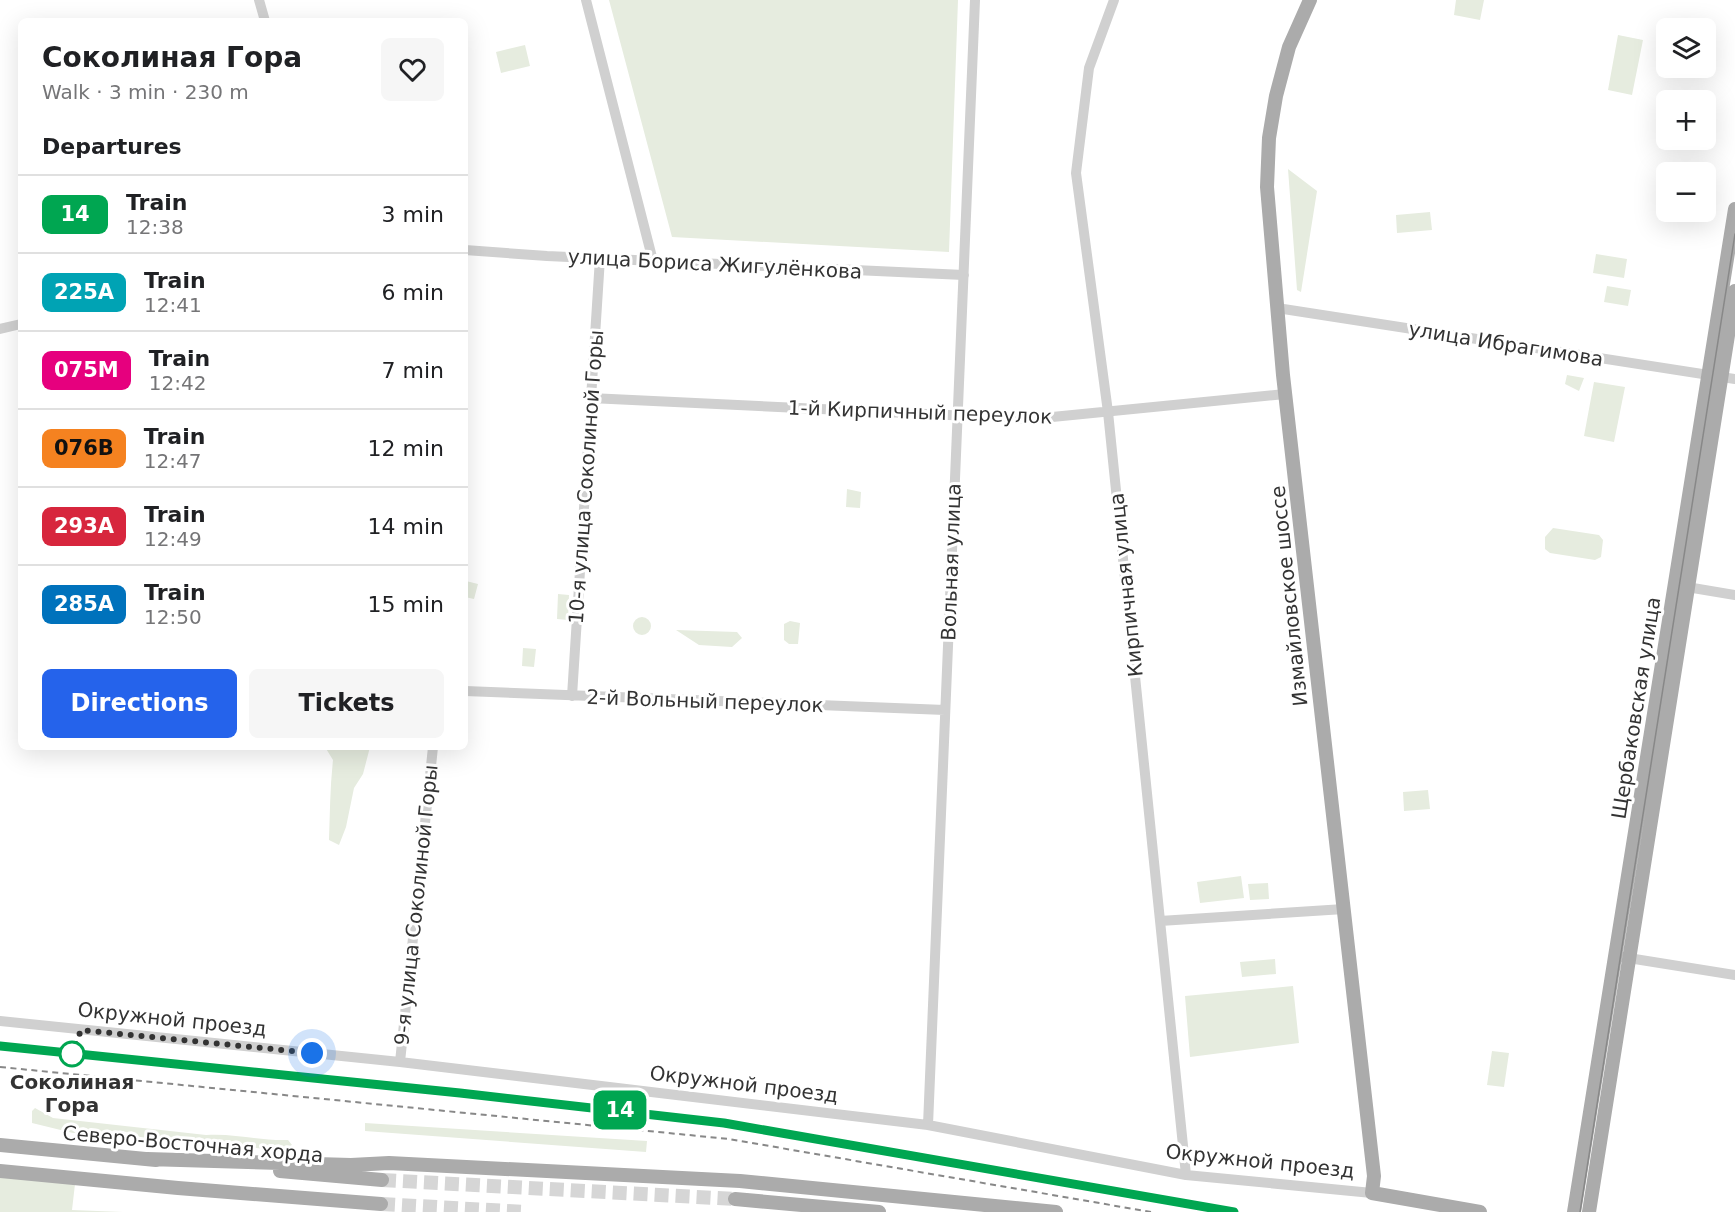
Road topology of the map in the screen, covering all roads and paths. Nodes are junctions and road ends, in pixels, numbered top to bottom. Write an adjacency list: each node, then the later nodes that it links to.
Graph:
1 (259, 0): 6 (street)
2 (586, 0): 10 (street)
3 (975, 0): 11 (street, Вольная улица)
4 (1114, 0): 19 (street, Кирпичная улица)
5 (1310, 0): 13 (main road, Измайловское шоссе)
6 (264, 18)
7 (1735, 210): 16 (main road, Щербаковская улица)
8 (468, 250): 9 (street, улица Бориса Жигулёнкова)
9 (600, 258): 10 (street, улица Бориса Жигулёнкова); 18 (street, 10-я улица Соколиной Горы)
10 (653, 261): 11 (street, улица Бориса Жигулёнкова)
11 (964, 275): 20 (street, Вольная улица)
12 (1735, 291): 16 (main road, Щербаковская улица)
13 (1277, 308): 16 (street, улица Ибрагимова); 17 (main road, Измайловское шоссе)
14 (18, 325): 15 (street)
15 (0, 330)
16 (1722, 377): 21 (main road, Щербаковская улица)
17 (1285, 394): 19 (street, 1-й Кирпичный переулок); 27 (main road, Измайловское шоссе)
18 (590, 398): 20 (street, 1-й Кирпичный переулок); 24 (street, 10-я улица Соколиной Горы)
19 (1108, 412): 20 (street, 1-й Кирпичный переулок); 28 (street, Кирпичная улица)
20 (958, 417): 25 (street, Вольная улица)
21 (1682, 586): 22 (street); 29 (main road, Щербаковская улица)
22 (1735, 595)
23 (468, 691): 24 (street, 2-й Вольный переулок)
24 (572, 696): 25 (street, 2-й Вольный переулок)
25 (945, 710): 33 (street, Вольная улица)
26 (433, 750): 32 (street, 9-я улица Соколиной Горы)
27 (1344, 909): 28 (street); 39 (main road, Измайловское шоссе)
28 (1160, 921): 37 (street, Кирпичная улица)
29 (1623, 957): 30 (street); 45 (main road, Щербаковская улица); 46 (main road, Щербаковская улица)
30 (1735, 975)
31 (0, 1022): 32 (street, Окружной проезд)
32 (400, 1062): 33 (street, Окружной проезд)
33 (928, 1125): 37 (street, Окружной проезд)
34 (0, 1145): 35 (main road, Северо-Восточная хорда)
35 (147, 1159): 38 (main road, Северо-Восточная хорда); 43 (main road)
36 (0, 1171): 41 (main road)
37 (1186, 1175): 39 (street, Окружной проезд)
38 (382, 1180)
39 (1372, 1193): 44 (main road, Окружной проезд)
40 (735, 1199): 42 (main road)
41 (381, 1204)
42 (879, 1212)
43 (1056, 1212)
44 (1480, 1212)
45 (1574, 1212)
46 (1589, 1212)

